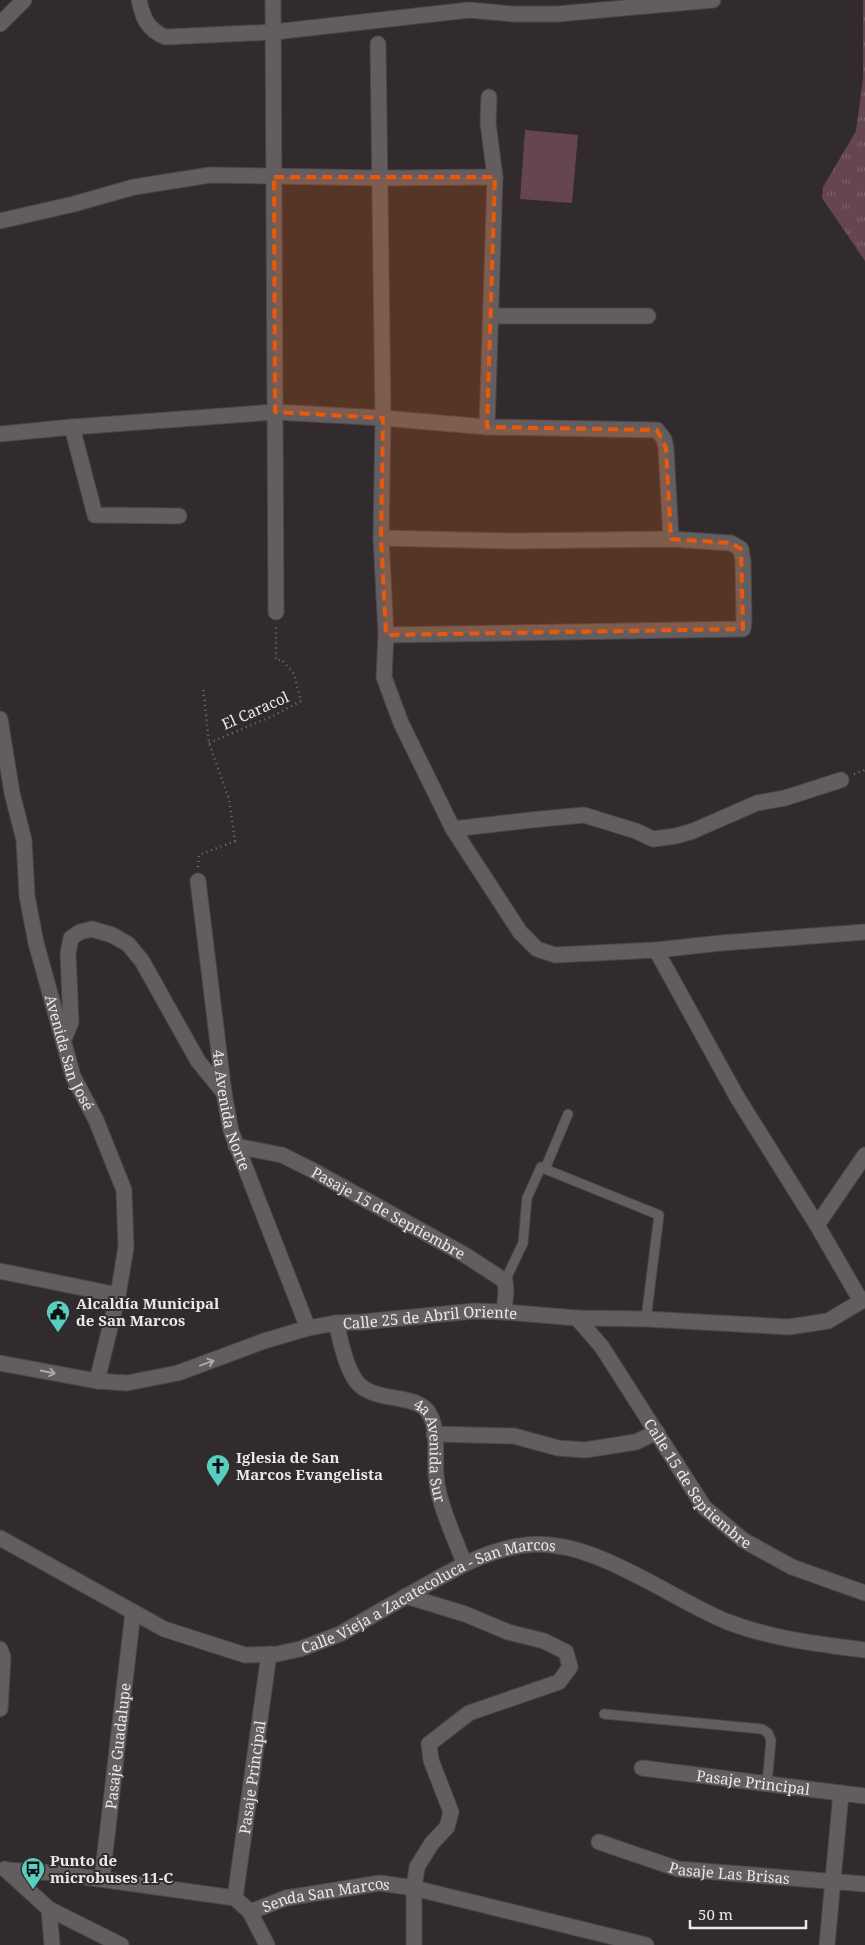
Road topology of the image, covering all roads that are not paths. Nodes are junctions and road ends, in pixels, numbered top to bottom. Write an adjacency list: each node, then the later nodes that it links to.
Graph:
1 (24, 0): 7 (street)
2 (139, 0): 8 (street)
3 (273, 0): 8 (street)
4 (457, 0): 6 (street)
5 (713, 0): 6 (street)
6 (469, 10): 8 (street)
7 (0, 24)
8 (274, 32): 11 (street)
9 (378, 44): 13 (street)
10 (489, 97): 12 (street)
11 (274, 177): 13 (street); 14 (street); 17 (street)
12 (495, 177): 13 (street); 15 (street)
13 (380, 178): 18 (street)
14 (0, 221)
15 (492, 316): 16 (street); 20 (street)
16 (648, 316)
17 (275, 412): 18 (street); 19 (street); 25 (street)
18 (383, 418): 20 (street); 23 (street)
19 (72, 427): 21 (street); 22 (street)
20 (488, 427): 24 (street)
21 (0, 434)
22 (179, 516)
23 (381, 538): 24 (street); 26 (street)
24 (671, 539): 26 (street)
25 (276, 612)
26 (386, 635): 29 (street)
27 (0, 719): 33 (street, Avenida San José)
28 (840, 780): 29 (street)
29 (453, 829): 32 (street)
30 (198, 881): 34 (street, 4a Avenida Norte)
31 (865, 932): 32 (street)
32 (656, 950): 39 (street)
33 (64, 1039): 34 (street); 42 (street, Avenida San José)
34 (224, 1093): 36 (street, 4a Avenida Norte)
35 (568, 1114): 38 (lane)
36 (236, 1146): 41 (street, Pasaje 15 de Septiembre); 48 (street, 4a Avenida Norte)
37 (865, 1155): 39 (street)
38 (545, 1169): 41 (lane); 46 (lane)
39 (817, 1225): 43 (street)
40 (0, 1271): 42 (street)
41 (505, 1281): 44 (street)
42 (118, 1295): 50 (street, Avenida San José)
43 (863, 1300): 46 (street, Calle 25 de Abril Oriente)
44 (504, 1312): 45 (street, Calle 25 de Abril Oriente); 47 (street, Calle 25 de Abril Oriente)
45 (576, 1318): 46 (street, Calle 25 de Abril Oriente); 51 (street, Calle 15 de Septiembre)
46 (646, 1319)
47 (336, 1323): 48 (street, Calle 25 de Abril Oriente); 52 (street, 4a Avenida Sur)
48 (308, 1328): 50 (street, Calle 25 de Abril Oriente, one-way to 48)
49 (0, 1363): 50 (street, Calle 25 de Abril Oriente, one-way to 50)
50 (96, 1381)
51 (657, 1432): 52 (street); 55 (street, Calle 15 de Septiembre)
52 (434, 1434): 54 (street, 4a Avenida Sur)
53 (0, 1538): 57 (street, Calle Vieja a Zacatecoluca - San Marcos)
54 (464, 1563): 56 (street, Calle Vieja a Zacatecoluca - San Marcos); 59 (street, Calle Vieja a Zacatecoluca - San Marcos)
55 (865, 1593)
56 (406, 1596): 60 (street, Calle Vieja a Zacatecoluca - San Marcos); 72 (street)
57 (133, 1612): 60 (street, Calle Vieja a Zacatecoluca - San Marcos); 69 (street, Pasaje Guadalupe)
58 (0, 1649): 61 (street)
59 (865, 1650)
60 (269, 1654): 73 (street, Pasaje Principal)
61 (0, 1709)
62 (604, 1714): 64 (lane)
63 (642, 1768): 64 (street, Pasaje Principal)
64 (767, 1784): 65 (street, Pasaje Principal)
65 (841, 1793): 66 (street, Pasaje Principal); 70 (street)
66 (865, 1796)
67 (599, 1842): 70 (street, Pasaje Las Brisas)
68 (3, 1868): 69 (street); 74 (street)
69 (102, 1879): 73 (street)
70 (832, 1882): 71 (street, Pasaje Las Brisas); 81 (street)
71 (865, 1884)
72 (414, 1888): 75 (street, Senda San Marcos); 76 (street); 80 (street, Senda San Marcos)
73 (235, 1898): 75 (street, Senda San Marcos)
74 (49, 1909): 77 (street); 78 (street)
75 (250, 1912): 79 (street)
76 (416, 1944)
77 (52, 1945)
78 (121, 1945)
79 (267, 1945)
80 (646, 1945)
81 (827, 1945)

